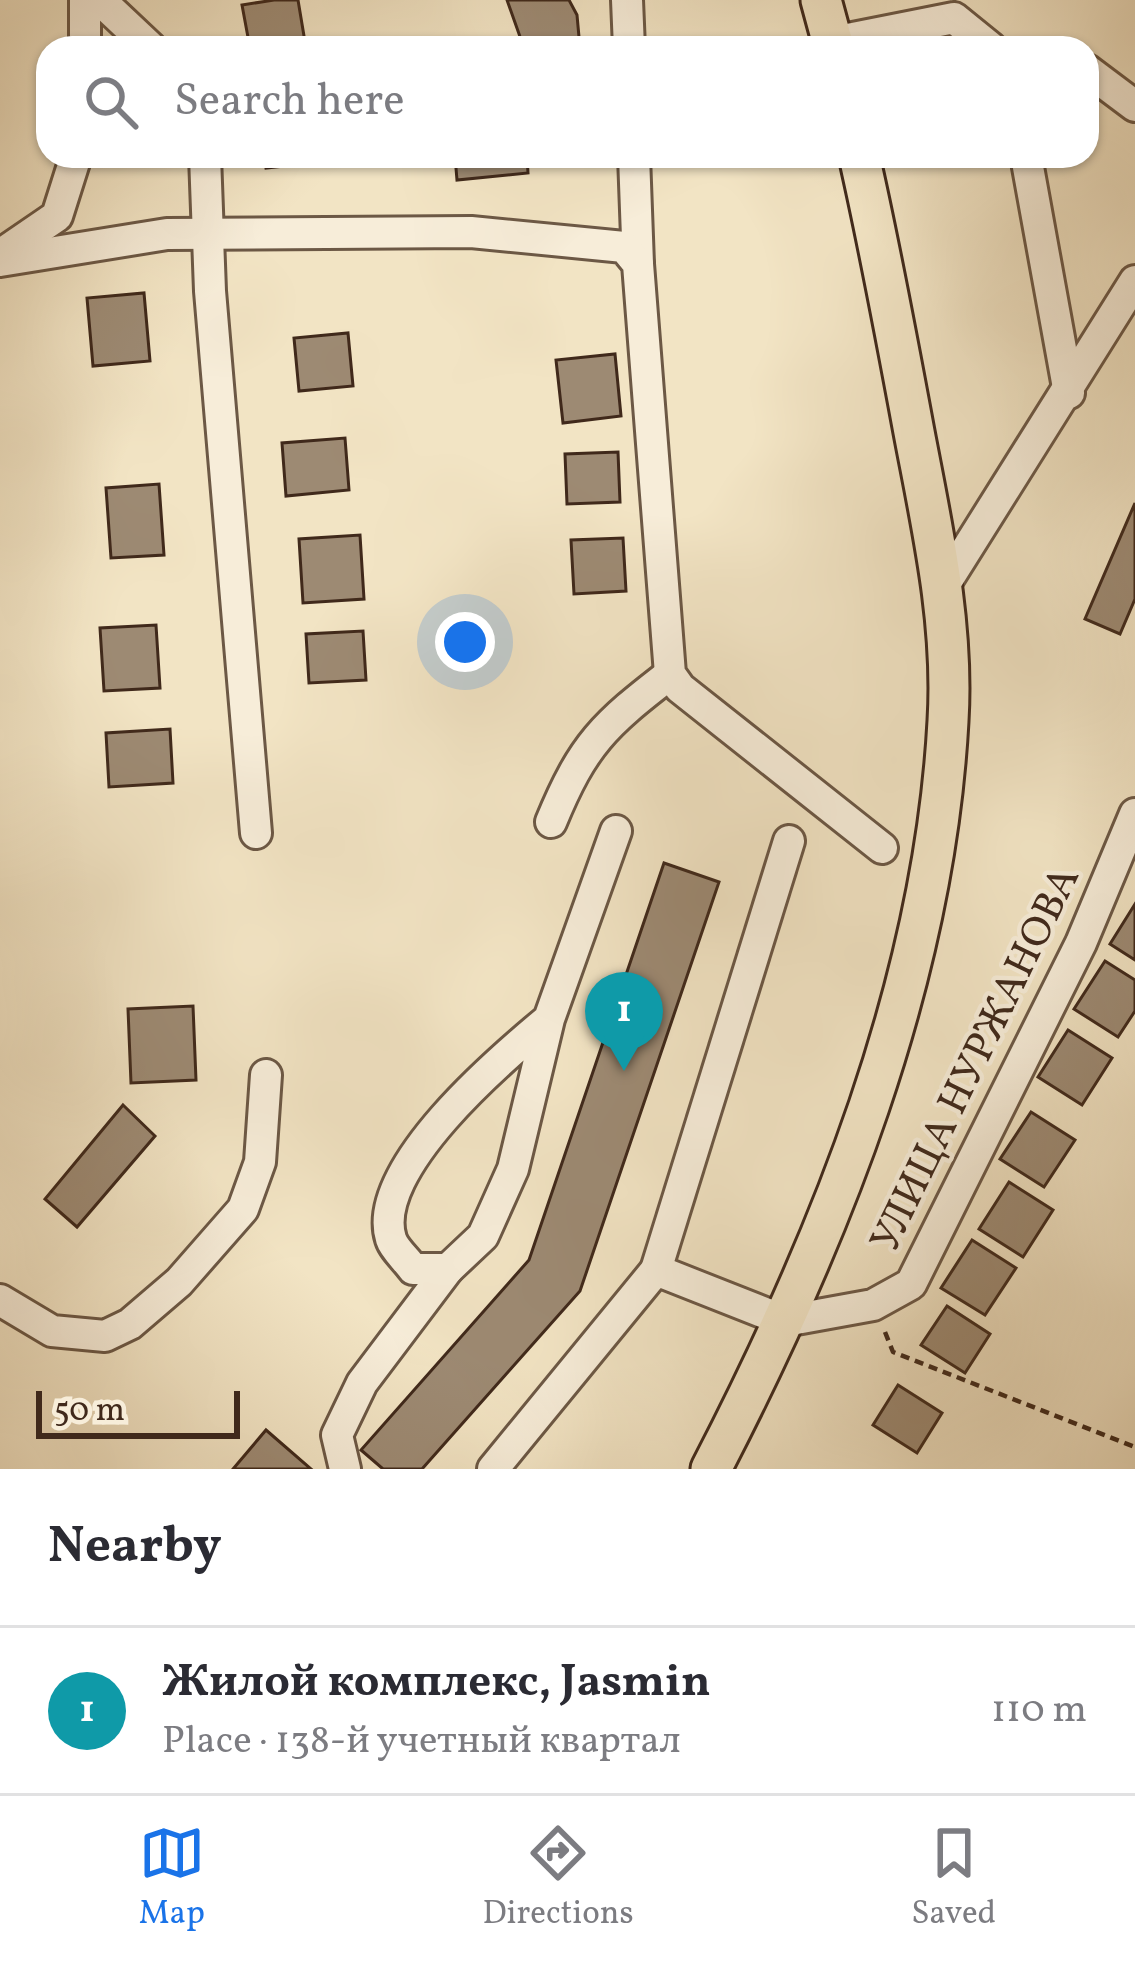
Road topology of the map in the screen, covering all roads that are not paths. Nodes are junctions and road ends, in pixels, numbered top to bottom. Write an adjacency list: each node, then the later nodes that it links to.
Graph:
1 (86, 0): 5 (street)
2 (100, 0): 6 (street)
3 (627, 0): 7 (street)
4 (821, 0): 8 (main road)
5 (85, 36)
6 (138, 36)
7 (628, 36)
8 (831, 36)
9 (874, 36): 10 (street)
10 (976, 36)
11 (1099, 79): 12 (street)
12 (1135, 106)
13 (72, 168): 19 (street)
14 (205, 168): 18 (street)
15 (634, 168): 20 (street)
16 (861, 168): 23 (main road)
17 (1028, 168): 22 (street)
18 (207, 238): 19 (street); 20 (street); 28 (street)
19 (0, 258)
20 (638, 264): 24 (street)
21 (1135, 281): 22 (street)
22 (1069, 393): 23 (street)
23 (943, 586): 36 (main road)
24 (670, 674): 26 (street); 30 (street)
25 (1135, 814): 36 (street, УЛИЦА НУРЖАНОВА)
26 (551, 822)
27 (616, 831): 31 (street)
28 (256, 833)
29 (789, 841): 34 (street)
30 (883, 848)
31 (549, 1019): 33 (street); 33 (street)
32 (266, 1075): 35 (street)
33 (448, 1269): 37 (street)
34 (656, 1270): 36 (street); 38 (street)
35 (0, 1300)
36 (785, 1321): 39 (main road)
37 (345, 1469)
38 (493, 1469)
39 (711, 1469)

